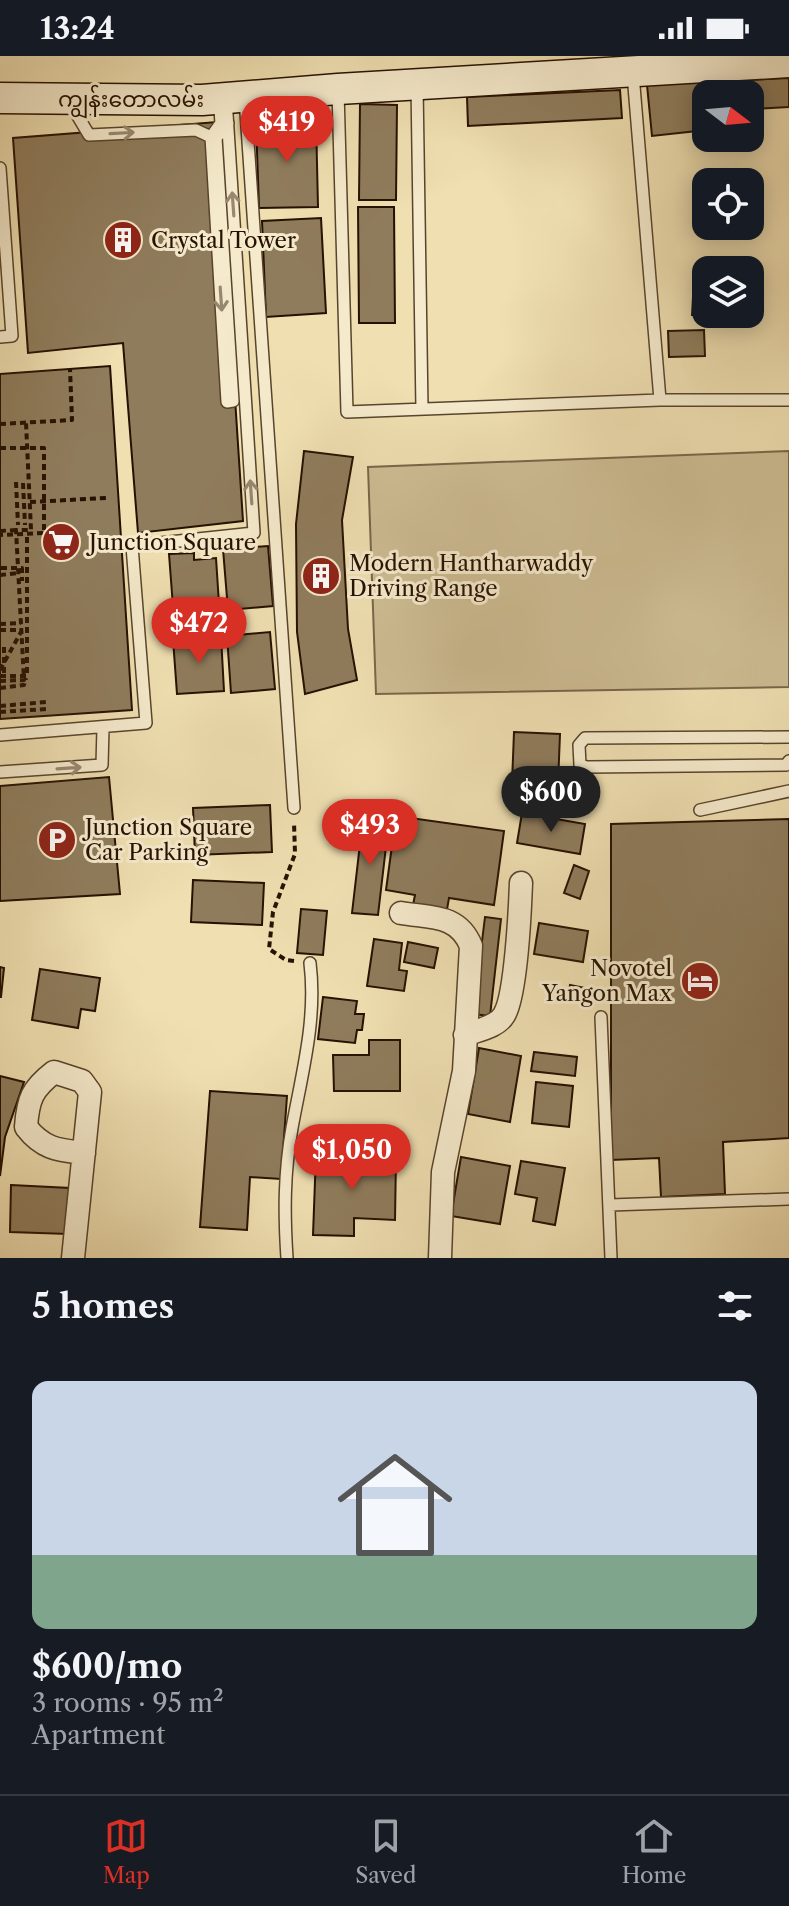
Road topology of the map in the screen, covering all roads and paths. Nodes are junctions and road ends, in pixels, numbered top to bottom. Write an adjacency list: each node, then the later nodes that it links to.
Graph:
1 (789, 62): 2 (street, ကျွန်းတောလမ်း)
2 (633, 70): 3 (street, ကျွန်းတောလမ်း); 14 (lane)
3 (417, 85): 4 (street, ကျွန်းတောလမ်း); 16 (lane)
4 (338, 89): 7 (street, ကျွန်းတောလမ်း); 16 (lane)
5 (0, 98): 6 (street, ကျွန်းတောလမ်း)
6 (68, 99): 7 (street, ကျွန်းတောလမ်း); 8 (lane, one-way to 8)
7 (224, 103): 8 (lane); 9 (lane); 9 (lane, one-way to 7); 39 (lane, one-way to 7); 45 (lane)
8 (196, 130): 9 (lane)
9 (211, 137)
10 (0, 168): 11 (lane)
11 (3, 282): 12 (lane)
12 (0, 337)
13 (70, 369): 17 (path)
14 (660, 400): 15 (lane); 16 (lane)
15 (789, 400)
16 (422, 409)
17 (26, 423): 18 (path); 23 (path)
18 (0, 424)
19 (0, 448): 27 (path)
20 (16, 482): 25 (path)
21 (23, 483): 24 (path)
22 (106, 498): 23 (path)
23 (30, 502): 25 (path)
24 (25, 525)
25 (17, 528): 26 (path); 29 (path)
26 (0, 533): 27 (path)
27 (27, 534): 34 (path)
28 (1, 568): 31 (path)
29 (19, 573): 30 (path); 31 (path)
30 (0, 575)
31 (22, 626): 32 (path); 34 (path); 34 (path); 35 (path)
32 (0, 627)
33 (4, 647): 34 (path)
34 (1, 675)
35 (0, 688)
36 (46, 702): 37 (path)
37 (0, 709): 38 (path)
38 (46, 709)
39 (103, 728): 40 (lane); 43 (lane, one-way to 39)
40 (0, 735)
41 (789, 737): 42 (lane)
42 (789, 761)
43 (0, 772)
44 (789, 791): 46 (lane)
45 (294, 808): 49 (path)
46 (700, 810)
47 (521, 883): 51 (street)
48 (401, 913): 51 (street)
49 (310, 963): 56 (lane)
50 (601, 1017): 54 (lane)
51 (465, 1035): 57 (street)
52 (84, 1153): 55 (street)
53 (789, 1199): 54 (lane)
54 (610, 1205): 58 (lane)
55 (73, 1258)
56 (287, 1258)
57 (440, 1258)
58 (611, 1258)

